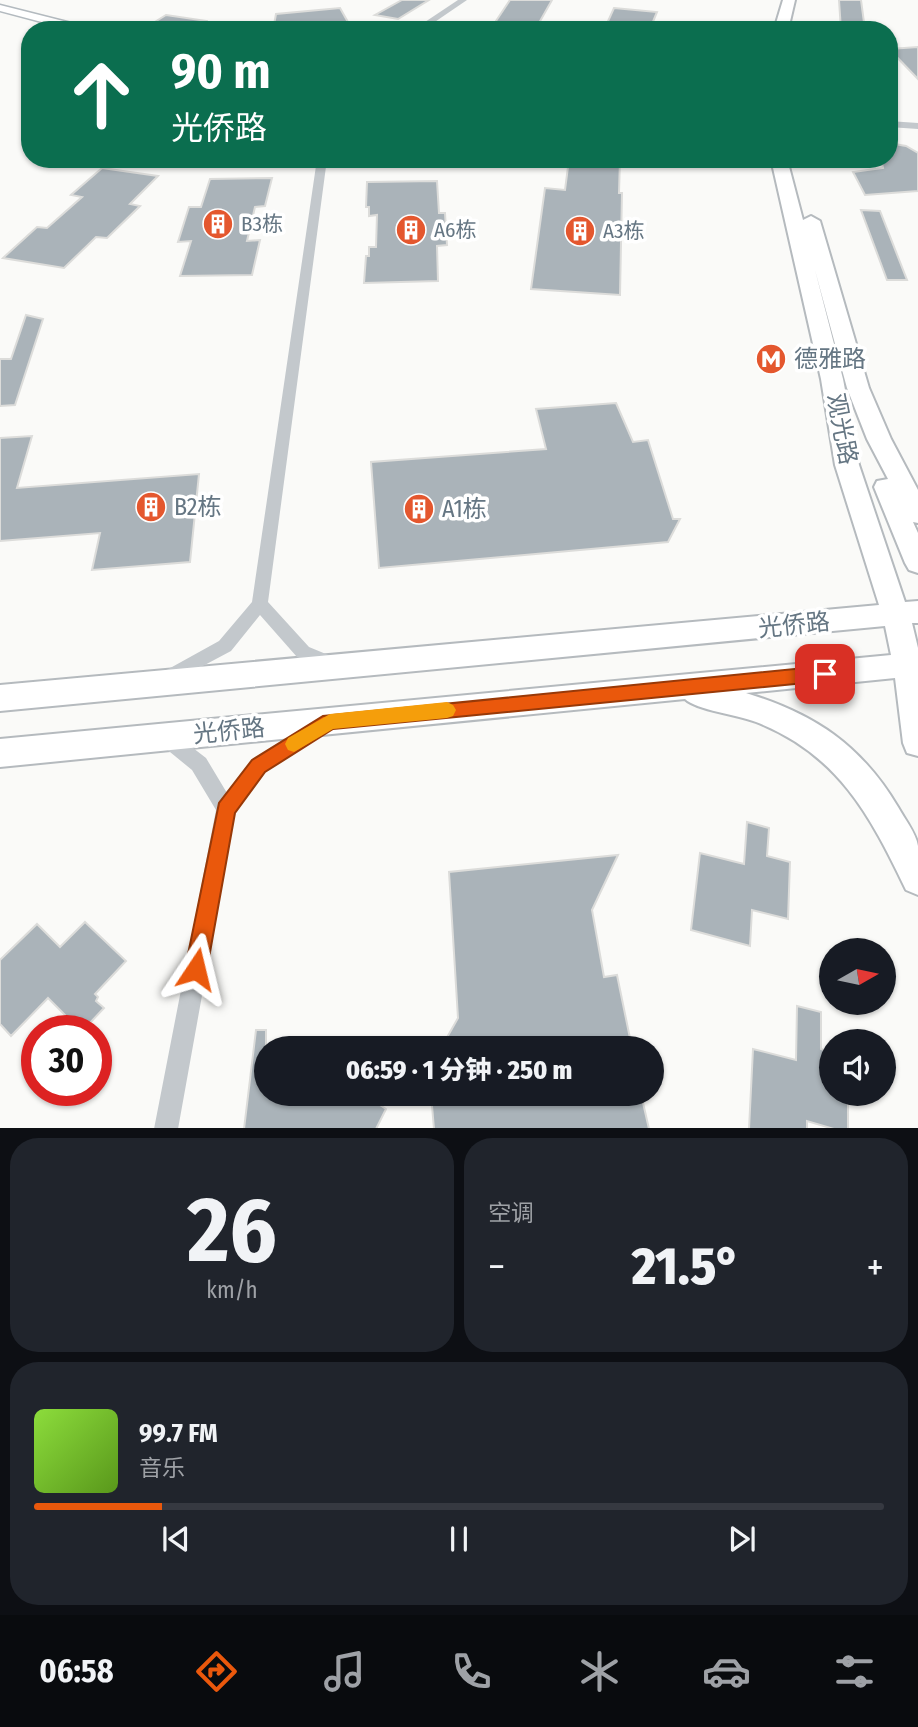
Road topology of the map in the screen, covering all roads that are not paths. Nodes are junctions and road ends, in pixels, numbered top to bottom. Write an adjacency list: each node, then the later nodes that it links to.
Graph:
1 (27, 0): 4 (street)
2 (463, 0): 6 (street)
3 (789, 0): 7 (main road)
4 (3, 7): 5 (street)
5 (54, 21)
6 (431, 21)
7 (783, 21)
8 (898, 125): 9 (street)
9 (918, 126)
10 (321, 168): 16 (street)
11 (781, 168): 13 (main road, 观光路)
12 (799, 168): 14 (main road, 观光路)
13 (835, 397): 15 (main road); 17 (main road, 观光路)
14 (918, 513)
15 (918, 563)
16 (260, 604): 19 (street); 20 (street)
17 (907, 613): 18 (main road, 观光路); 19 (main road, 光侨路)
18 (913, 665): 21 (main road, 光侨路); 25 (main road)
19 (343, 668): 20 (main road, 光侨路)
20 (159, 683): 22 (main road, 光侨路)
21 (671, 689): 23 (main road, 光侨路); 28 (main road)
22 (0, 698)
23 (330, 722): 24 (main road, 光侨路); 27 (street)
24 (165, 737): 26 (main road, 光侨路); 27 (street)
25 (918, 743)
26 (0, 753)
27 (226, 809): 29 (street)
28 (918, 878)
29 (166, 1128)

